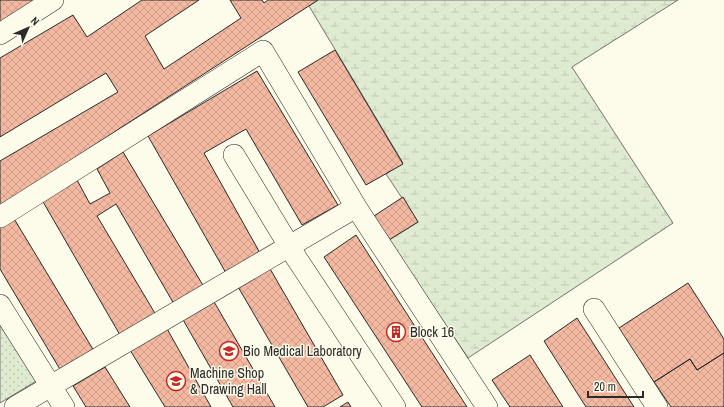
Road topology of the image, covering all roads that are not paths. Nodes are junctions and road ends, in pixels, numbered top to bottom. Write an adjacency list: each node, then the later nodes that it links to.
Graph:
1 (53, 0): 2 (lane)
2 (0, 34)
3 (234, 155): 6 (lane)
4 (356, 208): 5 (lane); 6 (lane); 13 (lane)
5 (0, 217)
6 (290, 246): 9 (lane); 12 (lane)
7 (0, 305): 9 (lane)
8 (594, 310): 14 (lane)
9 (51, 385): 10 (lane); 11 (lane)
10 (15, 407)
11 (64, 407)
12 (395, 407)
13 (487, 407)
14 (657, 407)

